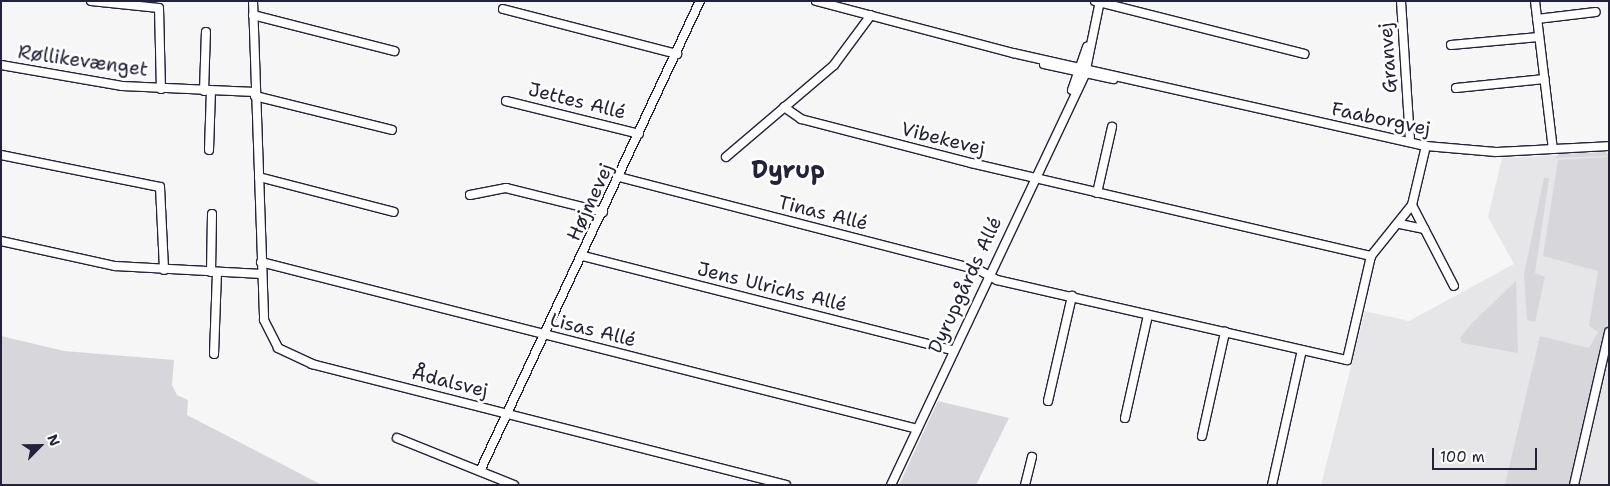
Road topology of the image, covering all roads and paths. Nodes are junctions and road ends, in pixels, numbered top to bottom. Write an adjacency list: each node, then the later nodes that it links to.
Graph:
1 (91, 1): 22 (street, Røllikevænget)
2 (253, 1): 10 (street, Ådalsvej)
3 (816, 1): 11 (street, Faaborgvej)
4 (1401, 1): 31 (street, Granvej)
5 (1535, 1): 12 (street)
6 (700, 2): 17 (street, Højmevej)
7 (1098, 2): 18 (street); 20 (street, Dyrupgårds Allé)
8 (504, 9): 17 (street)
9 (1596, 12): 12 (street)
10 (253, 15): 16 (street); 25 (street, Ådalsvej)
11 (871, 15): 20 (street, Faaborgvej); 27 (street)
12 (1537, 19): 14 (street)
13 (206, 32): 24 (street)
14 (1539, 37): 15 (street); 21 (street)
15 (1451, 45)
16 (394, 51)
17 (676, 54): 30 (street, Højmevej)
18 (1304, 54)
19 (1, 65): 22 (street, Røllikevænget)
20 (1082, 70): 31 (street, Faaborgvej); 40 (street, Dyrupgårds Allé)
21 (1545, 79): 23 (street); 34 (street)
22 (161, 88): 24 (street, Røllikevænget)
23 (1456, 88)
24 (208, 91): 25 (street, Røllikevænget); 35 (street)
25 (255, 94): 29 (street); 38 (street, Ådalsvej)
26 (506, 101): 30 (street, Jettes Allé)
27 (784, 107): 37 (street); 40 (street, Vibekevej)
28 (1112, 127): 41 (street)
29 (392, 130)
30 (640, 134): 39 (street, Højmevej)
31 (1410, 142): 32 (street, Faaborgvej)
32 (1426, 146): 34 (street, Faaborgvej); 43 (street)
33 (1609, 146): 34 (street, Faaborgvej)
34 (1553, 149)
35 (209, 150)
36 (1, 155): 53 (street)
37 (726, 157)
38 (258, 177): 44 (street); 52 (street, Ådalsvej)
39 (619, 177): 45 (street, Højmevej); 56 (street, Tinas Allé)
40 (1033, 178): 41 (street, Vibekevej); 56 (street, Dyrupgårds Allé)
41 (1097, 193): 51 (street, Vibekevej)
42 (470, 196): 45 (street)
43 (1412, 205): 47 (street); 48 (street)
44 (394, 212)
45 (603, 212): 50 (street, Højmevej)
46 (212, 214): 54 (street)
47 (1400, 224): 48 (street); 51 (street)
48 (1424, 229): 57 (street)
49 (1, 241): 53 (street)
50 (583, 256): 62 (street, Højmevej); 63 (street, Jens Ulrichs Allé)
51 (1371, 256): 64 (street, Tinas Allé)
52 (261, 262): 55 (street, Ådalsvej); 62 (street, Lisas Allé)
53 (164, 270): 54 (street)
54 (214, 273): 55 (street); 65 (street)
55 (262, 274): 67 (street, Ådalsvej)
56 (988, 274): 58 (street, Tinas Allé); 63 (street, Dyrupgårds Allé)
57 (1454, 286)
58 (1072, 296): 59 (street, Tinas Allé); 66 (street)
59 (1148, 314): 60 (street, Tinas Allé); 68 (street)
60 (1225, 332): 64 (street, Tinas Allé); 70 (street)
61 (1609, 332): 79 (street)
62 (546, 334): 67 (street, Højmevej); 69 (street, Lisas Allé)
63 (953, 350): 69 (street, Dyrupgårds Allé)
64 (1302, 350): 78 (street)
65 (214, 354)
66 (1048, 401)
67 (510, 414): 73 (street, Højmevej); 75 (street, Ådalsvej)
68 (1125, 418)
69 (918, 429): 76 (street, Dyrupgårds Allé)
70 (1202, 436)
71 (397, 438): 73 (street)
72 (1032, 457): 77 (street)
73 (480, 471): 74 (street)
74 (514, 485)
75 (786, 485)
76 (891, 485)
77 (1025, 485)
78 (1272, 485)
79 (1574, 485)

